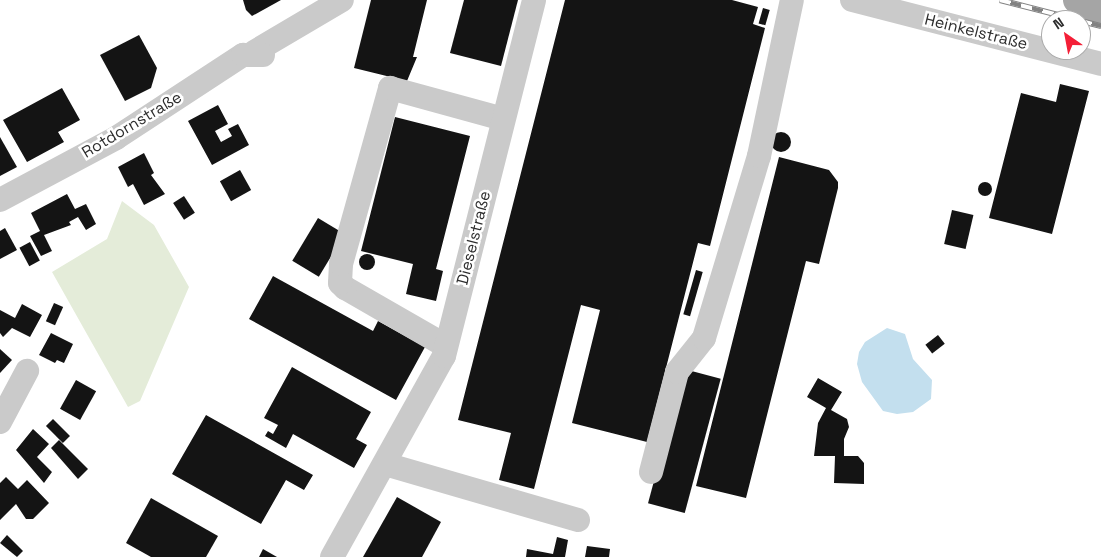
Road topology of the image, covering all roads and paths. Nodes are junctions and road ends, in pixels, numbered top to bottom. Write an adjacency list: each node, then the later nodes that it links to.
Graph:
1 (342, 0): 9 (street, Rotdornstraße)
2 (534, 0): 8 (street, Dieselstraße)
3 (792, 0): 14 (street)
4 (1077, 0): 6 (main road)
5 (844, 5): 7 (street, Heinkelstraße)
6 (1101, 12)
7 (1101, 64)
8 (503, 120): 10 (street, Dieselstraße); 10 (street)
9 (0, 200)
10 (446, 346): 13 (street, Dieselstraße)
11 (27, 371): 12 (street)
12 (0, 422)
13 (386, 464): 15 (street); 16 (street, Dieselstraße)
14 (651, 472)
15 (578, 520)
16 (332, 557)

